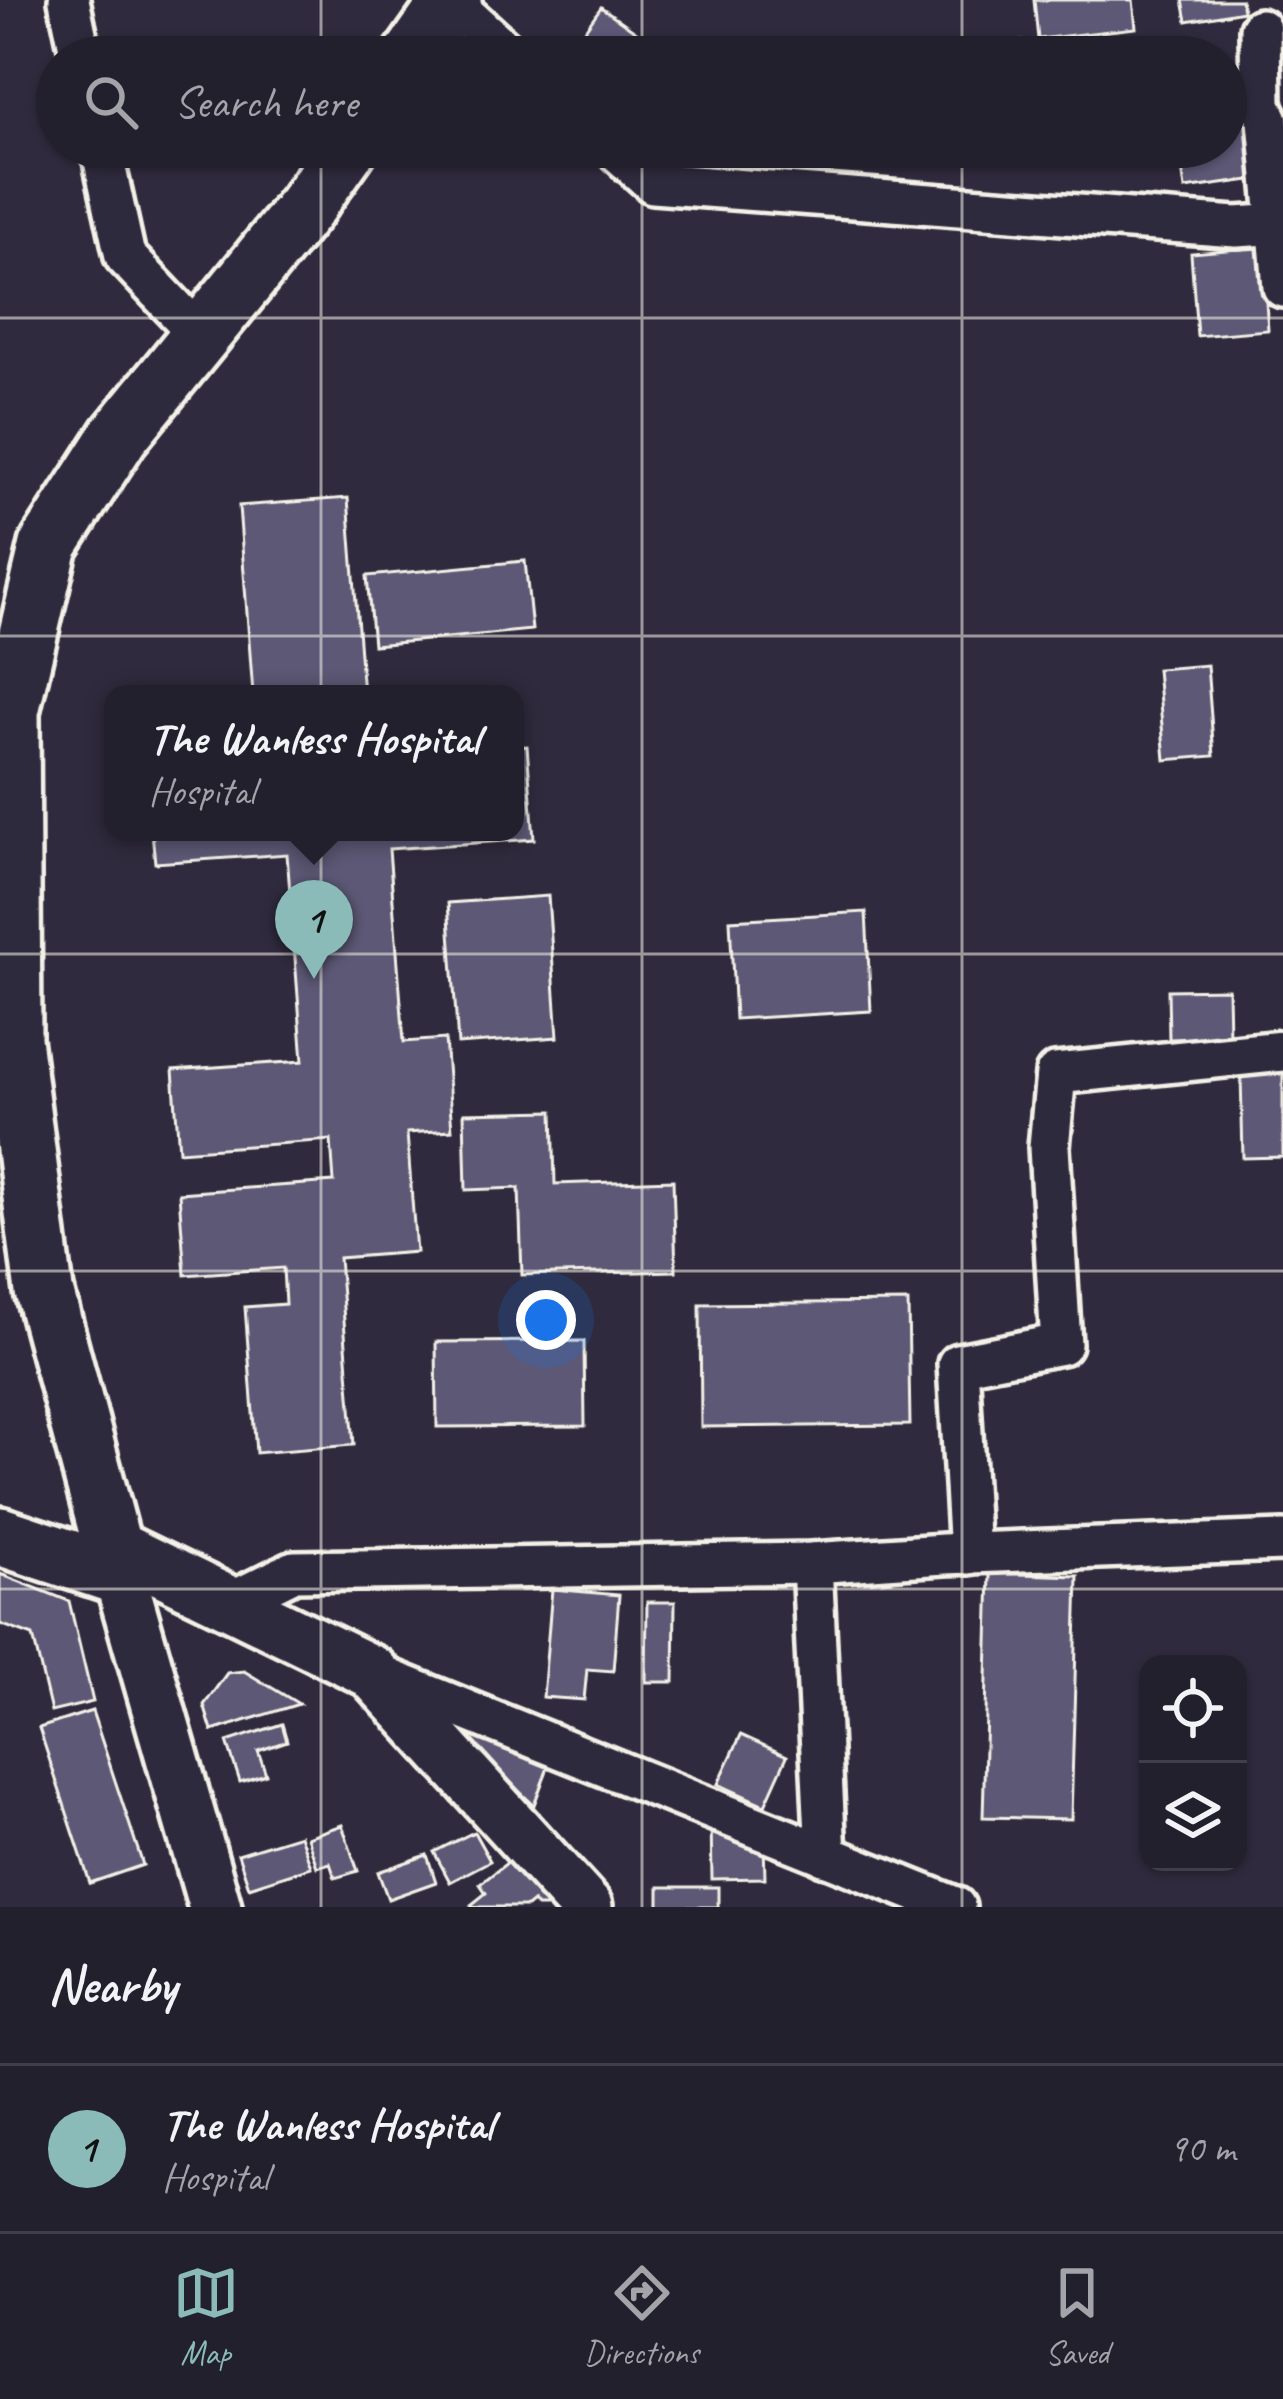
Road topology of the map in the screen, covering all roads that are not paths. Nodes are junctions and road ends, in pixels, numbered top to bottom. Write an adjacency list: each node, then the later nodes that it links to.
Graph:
1 (69, 0): 4 (street)
2 (452, 1): 5 (highway); 6 (street)
3 (1260, 29): 7 (street)
4 (77, 36)
5 (427, 36)
6 (490, 36)
7 (1275, 120): 11 (street)
8 (106, 168): 13 (street)
9 (333, 168): 13 (highway)
10 (636, 168): 11 (street)
11 (1280, 224): 12 (street)
12 (1283, 287)
13 (201, 336): 19 (highway)
14 (1283, 1051): 18 (street)
15 (0, 1505): 19 (highway)
16 (0, 1536): 19 (highway)
17 (1283, 1541): 18 (street)
18 (969, 1554): 20 (street)
19 (115, 1560): 21 (main road); 24 (main road)
20 (812, 1563): 21 (street); 23 (street)
21 (228, 1604): 22 (main road)
22 (372, 1672): 23 (street); 25 (main road)
23 (826, 1856): 26 (street)
24 (215, 1907)
25 (586, 1907)
26 (955, 1907)

